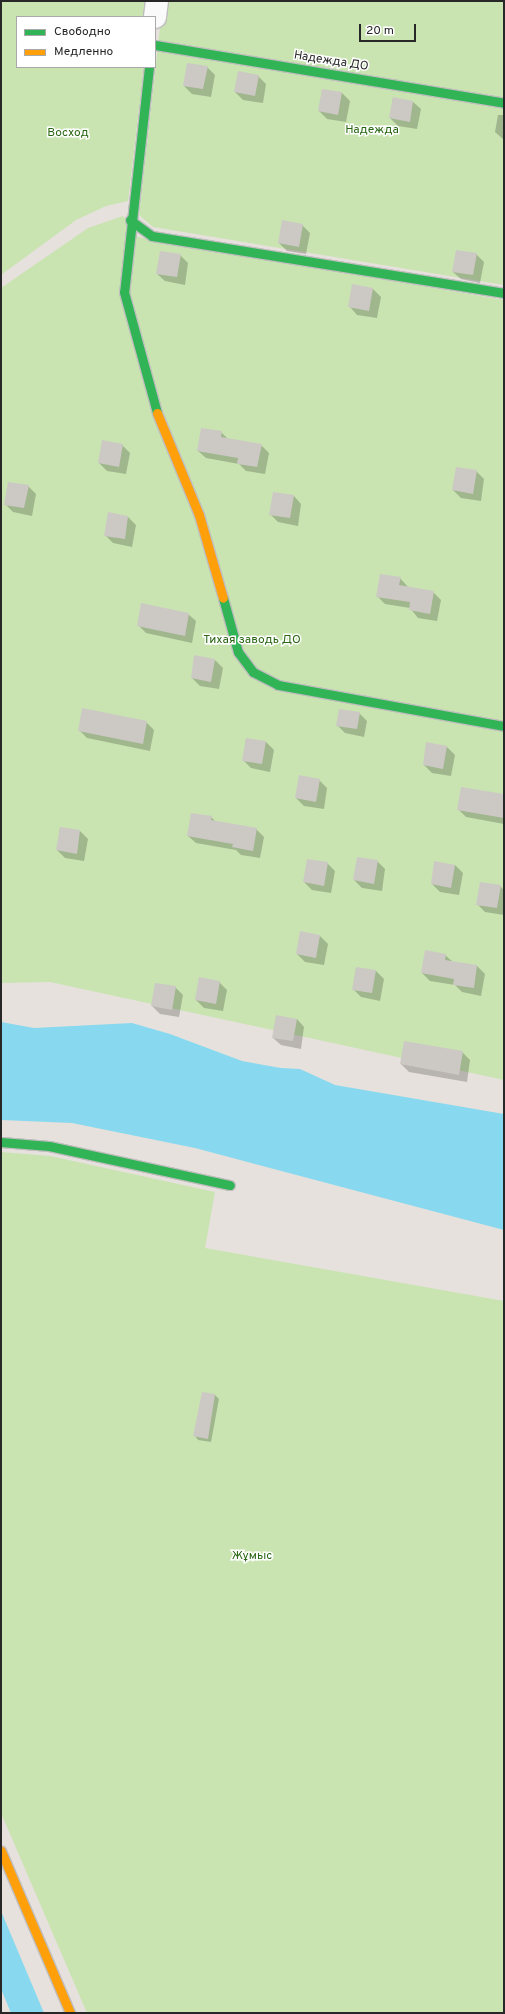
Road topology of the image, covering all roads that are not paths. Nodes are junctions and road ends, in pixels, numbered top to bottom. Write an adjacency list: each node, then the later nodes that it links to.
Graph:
1 (157, 1): 2 (street)
2 (155, 16)
3 (156, 45): 5 (street, Надежда ДО)
4 (149, 68): 6 (street)
5 (504, 103)
6 (130, 220): 7 (street); 8 (street)
7 (504, 293)
8 (504, 726)
9 (1, 1142): 10 (street)
10 (230, 1185)
11 (1, 1851): 12 (street)
12 (70, 2013)

